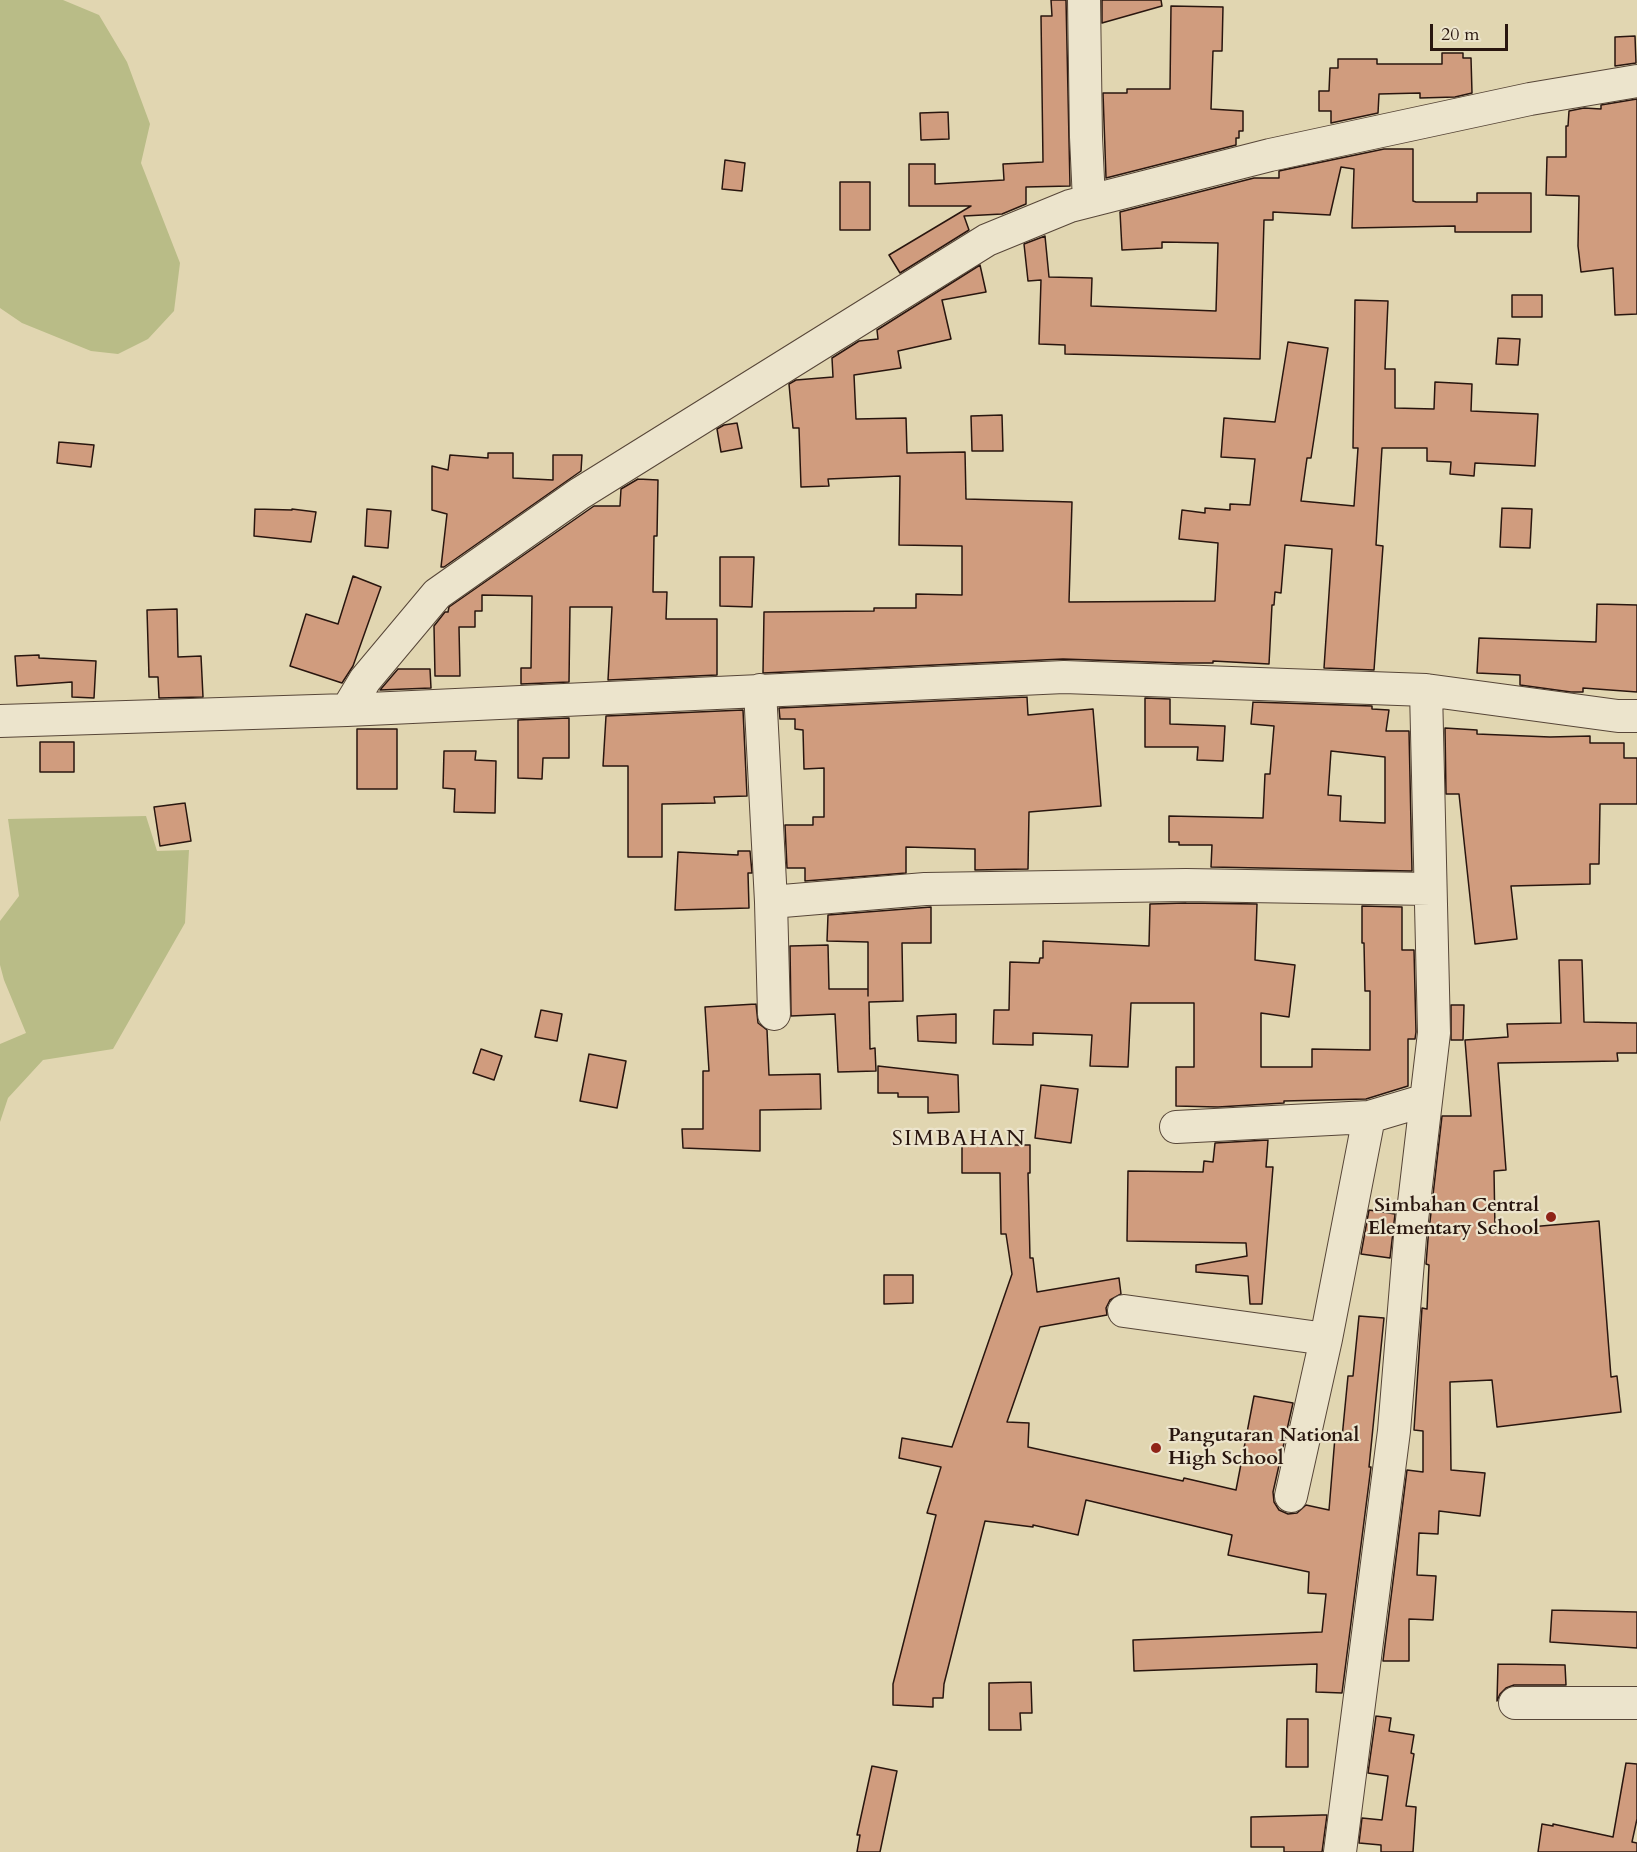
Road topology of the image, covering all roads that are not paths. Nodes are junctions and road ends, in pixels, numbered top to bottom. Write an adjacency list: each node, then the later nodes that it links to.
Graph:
1 (1084, 0): 3 (street)
2 (1637, 81): 3 (street)
3 (1089, 201): 6 (street)
4 (760, 690): 5 (street); 6 (street); 10 (street)
5 (1426, 690): 7 (street); 9 (street)
6 (346, 710): 8 (street)
7 (1637, 716)
8 (0, 722)
9 (1430, 889): 10 (street); 12 (street)
10 (771, 902): 11 (street)
11 (774, 1014)
12 (1426, 1100): 13 (street); 20 (street)
13 (1369, 1118): 14 (street); 16 (street)
14 (1176, 1127)
15 (1124, 1311): 16 (street)
16 (1326, 1339): 17 (street)
17 (1291, 1496)
18 (1515, 1703): 19 (street)
19 (1637, 1703)
20 (1340, 1852)

